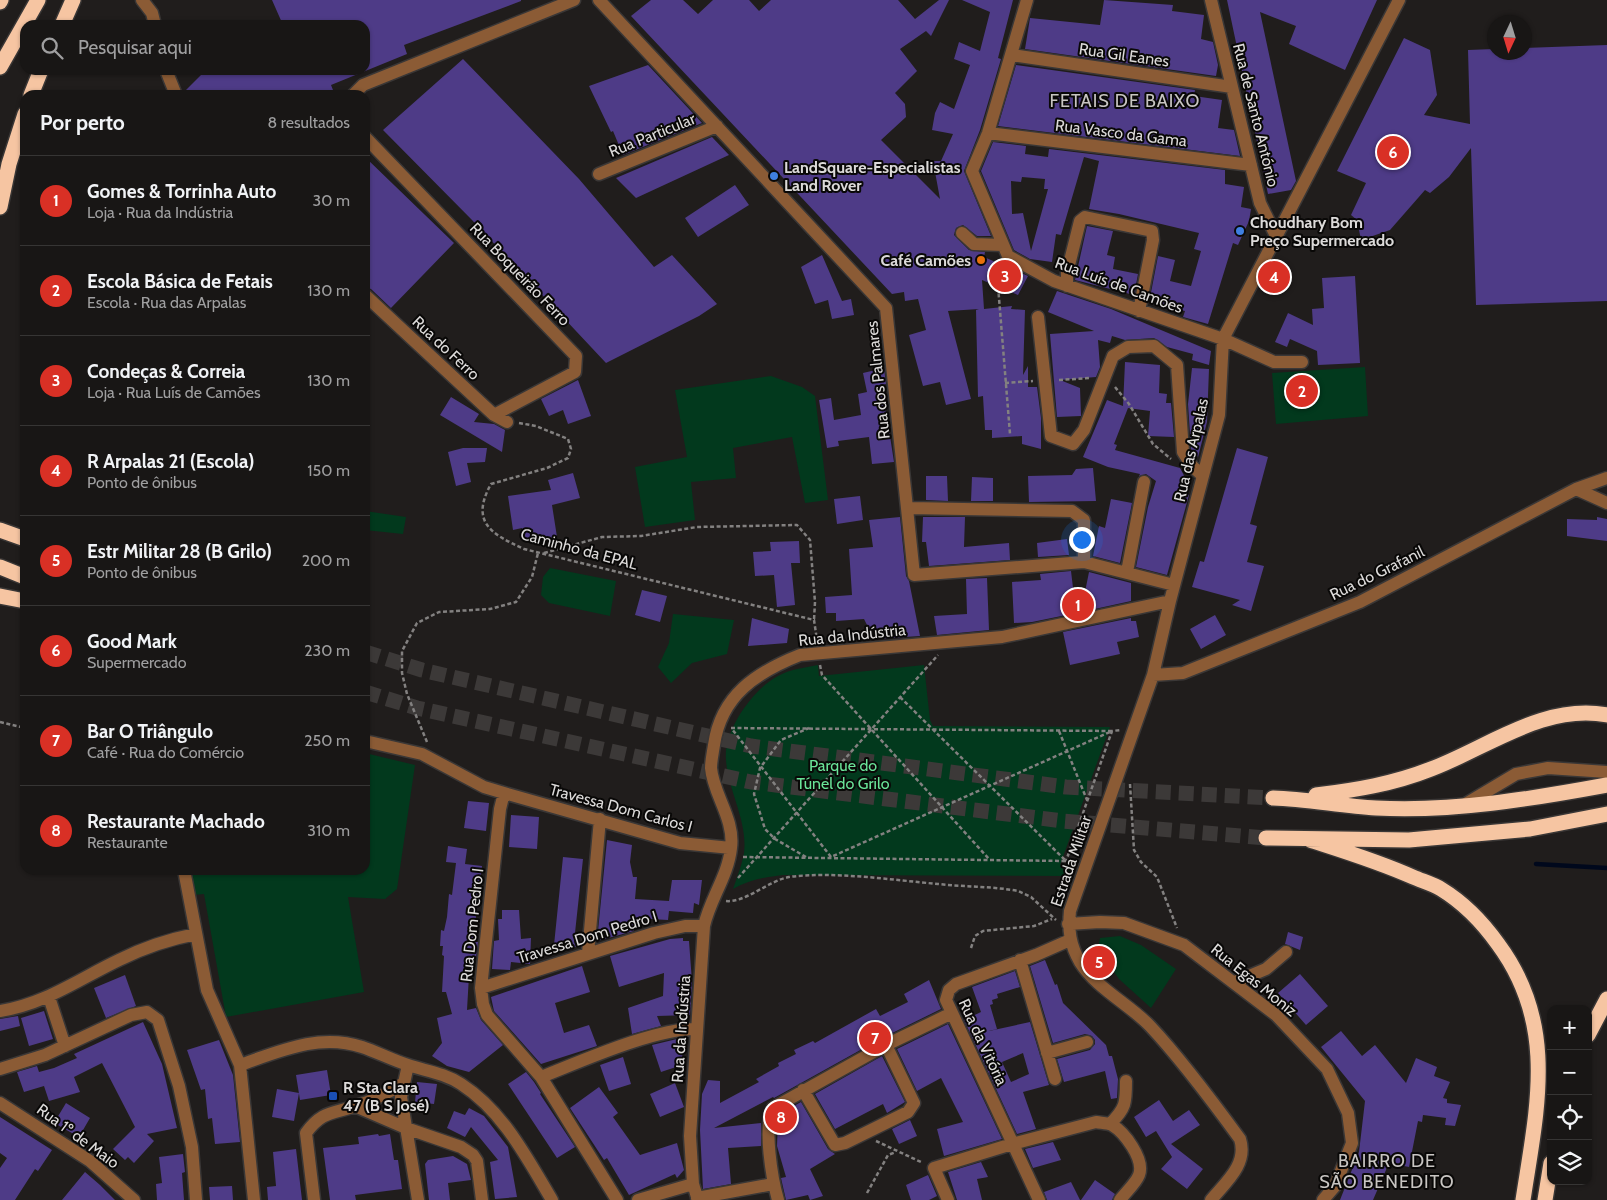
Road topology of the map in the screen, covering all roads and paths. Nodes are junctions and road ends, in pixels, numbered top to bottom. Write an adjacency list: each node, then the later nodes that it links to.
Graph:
1 (38, 0): 9 (highway)
2 (74, 0): 10 (highway)
3 (142, 0): 11 (street)
4 (574, 0): 20 (street)
5 (599, 0): 21 (street, Rua dos Palmares)
6 (1027, 0): 13 (street)
7 (1209, 0): 17 (street, Rua de Santo António)
8 (1399, 0): 29 (street, Rua das Arpalas)
9 (27, 20)
10 (64, 20)
11 (154, 20)
12 (20, 32): 14 (highway)
13 (1012, 55): 17 (street, Rua Gil Eanes); 23 (street)
14 (0, 67)
15 (39, 75): 18 (highway)
16 (168, 75): 19 (street)
17 (1232, 87): 25 (street, Rua de Santo António)
18 (33, 90)
19 (174, 90)
20 (358, 90)
21 (717, 126): 26 (street, Rua Particular); 50 (street, Rua dos Palmares)
22 (20, 130): 27 (highway)
23 (988, 133): 25 (street, Rua Vasco da Gama); 30 (street)
24 (370, 142): 41 (street, Rua Boqueirão Ferro)
25 (1251, 166): 29 (street, Rua de Santo António)
26 (599, 174)
27 (0, 207)
28 (962, 234): 30 (street)
29 (1276, 236): 35 (street, Rua das Arpalas)
30 (1005, 249): 31 (street, Rua Luís de Camões); 43 (path)
31 (1067, 286): 33 (street, Rua Luís de Camões); 33 (street)
32 (370, 300): 41 (street, Rua do Ferro)
33 (1139, 310): 35 (street, Rua Luís de Camões)
34 (1038, 317): 39 (street)
35 (1223, 339): 36 (street, Rua Luís de Camões); 45 (street, Rua das Arpalas)
36 (1302, 362)
37 (1105, 376): 39 (street); 44 (path); 45 (street)
38 (1092, 378): 39 (path)
39 (1044, 380): 40 (path)
40 (1005, 383)
41 (494, 415): 42 (street, Rua do Ferro)
42 (508, 422): 53 (path, Caminho da EPAL)
43 (1010, 434)
44 (1179, 458)
45 (1203, 476): 59 (street, Rua das Arpalas)
46 (1607, 478): 48 (street, Rua do Grafanil)
47 (1144, 482): 57 (street)
48 (1576, 489): 49 (street); 66 (street, Rua do Grafanil)
49 (1607, 503)
50 (909, 508): 55 (street); 55 (street, Rua dos Palmares)
51 (0, 530): 52 (highway)
52 (20, 537)
53 (538, 552): 54 (path, Caminho da EPAL); 81 (path)
54 (543, 554): 63 (path, Caminho da EPAL); 63 (path)
55 (1084, 562): 57 (street, Rua dos Palmares)
56 (0, 567): 58 (highway)
57 (1127, 572): 59 (street, Rua dos Palmares)
58 (20, 575)
59 (1174, 585): 62 (street, Rua das Arpalas)
60 (0, 596): 61 (highway)
61 (20, 599)
62 (1170, 601): 64 (street, Rua da Indústria); 66 (street, Rua das Arpalas)
63 (814, 620): 65 (path)
64 (950, 641): 65 (street, Rua da Indústria); 67 (path)
65 (819, 652): 70 (street, Rua da Indústria); 74 (path)
66 (1153, 675): 77 (street, Estrada Militar)
67 (900, 697): 74 (path); 75 (path)
68 (1607, 715): 89 (highway)
69 (0, 722): 71 (path)
70 (717, 726): 73 (path); 99 (street, Rua da Indústria)
71 (20, 727)
72 (810, 727): 73 (path); 74 (path); 82 (path)
73 (731, 728): 82 (path)
74 (870, 730): 75 (path); 92 (path); 94 (path)
75 (933, 730): 76 (path); 86 (path)
76 (1059, 730): 78 (path); 80 (path)
77 (1136, 730): 78 (path); 105 (street, Estrada Militar)
78 (1112, 731): 80 (path); 90 (path)
79 (370, 742): 81 (street, Travessa Dom Carlos I)
80 (1067, 751): 86 (path); 90 (path)
81 (434, 760): 87 (street, Travessa Dom Carlos I)
82 (760, 768): 94 (path); 97 (path)
83 (1607, 772): 91 (street)
84 (1130, 775): 114 (path)
85 (1607, 785): 91 (highway)
86 (990, 786): 92 (path); 104 (path)
87 (504, 793): 95 (street, Travessa Dom Carlos I); 120 (street, Rua Dom Pedro I)
88 (1273, 798): 89 (highway)
89 (1290, 798): 91 (highway)
90 (1087, 801): 104 (path)
91 (1464, 805)
92 (941, 807): 100 (path); 103 (path)
93 (1607, 814): 98 (highway)
94 (796, 815): 97 (path); 100 (path)
95 (600, 819): 99 (street, Travessa Dom Carlos I); 117 (street)
96 (1266, 838): 98 (highway)
97 (775, 839): 101 (path); 102 (path)
98 (1310, 840): 167 (highway)
99 (731, 852): 101 (path); 108 (street, Rua da Indústria)
100 (831, 857): 102 (path); 103 (path)
101 (757, 858): 102 (path); 107 (path)
102 (807, 858)
103 (990, 859): 104 (path)
104 (1066, 861): 105 (path)
105 (1085, 866): 110 (street, Estrada Militar)
106 (185, 875): 112 (street)
107 (734, 883)
108 (714, 899): 109 (path); 111 (street, Rua da Indústria)
109 (1052, 919): 110 (path); 115 (path)
110 (1068, 924): 113 (street, Estrada Militar); 114 (street, Rua Egas Moniz)
111 (704, 926): 117 (street, Travessa Dom Pedro I); 126 (street, Rua da Indústria)
112 (196, 934): 121 (street); 131 (street)
113 (1070, 940): 118 (street, Rua da Vitória); 165 (street, Estrada Militar)
114 (1184, 945): 119 (street, Rua Egas Moniz)
115 (971, 948)
116 (1286, 952): 119 (street)
117 (588, 953): 120 (street, Travessa Dom Pedro I)
118 (1020, 960): 124 (street, Rua da Vitória); 130 (street)
119 (1235, 982): 166 (street, Rua Egas Moniz)
120 (481, 988): 134 (street, Rua Dom Pedro I)
121 (49, 997): 123 (street); 129 (street)
122 (1607, 999): 125 (highway)
123 (0, 1012)
124 (952, 1013): 128 (street); 144 (street, Rua da Vitória)
125 (1592, 1027)
126 (697, 1029): 134 (street); 147 (street, Rua da Indústria)
127 (1087, 1042): 130 (street)
128 (886, 1045): 138 (street); 143 (street)
129 (65, 1046): 133 (street); 153 (street)
130 (1047, 1053): 135 (street)
131 (240, 1065): 132 (street); 154 (street)
132 (408, 1065): 137 (street); 158 (street)
133 (0, 1069)
134 (541, 1077): 159 (street, Rua Dom Pedro I)
135 (1055, 1079)
136 (1126, 1081): 141 (street)
137 (402, 1084): 140 (street); 142 (street)
138 (803, 1090): 143 (street); 148 (street)
139 (0, 1103): 152 (street, Rua 1º de Maio)
140 (356, 1106): 142 (street); 155 (street)
141 (1110, 1124): 144 (street); 164 (street)
142 (406, 1128): 156 (street); 157 (street)
143 (861, 1135): 145 (path)
144 (1012, 1144): 146 (street); 163 (street, Rua da Vitória)
145 (896, 1152): 146 (path); 150 (path)
146 (934, 1168): 162 (street)
147 (693, 1184): 151 (street, Rua da Indústria); 160 (street)
148 (773, 1184): 151 (street); 161 (street)
149 (1547, 1185): 168 (highway)
150 (867, 1193)
151 (697, 1199)
152 (134, 1200)
153 (196, 1200)
154 (254, 1200)
155 (314, 1200)
156 (418, 1200)
157 (482, 1200)
158 (552, 1200)
159 (617, 1200)
160 (638, 1200)
161 (778, 1200)
162 (948, 1200)
163 (1039, 1200)
164 (1120, 1200)
165 (1211, 1200)
166 (1322, 1200)
167 (1523, 1200)
168 (1545, 1200)

